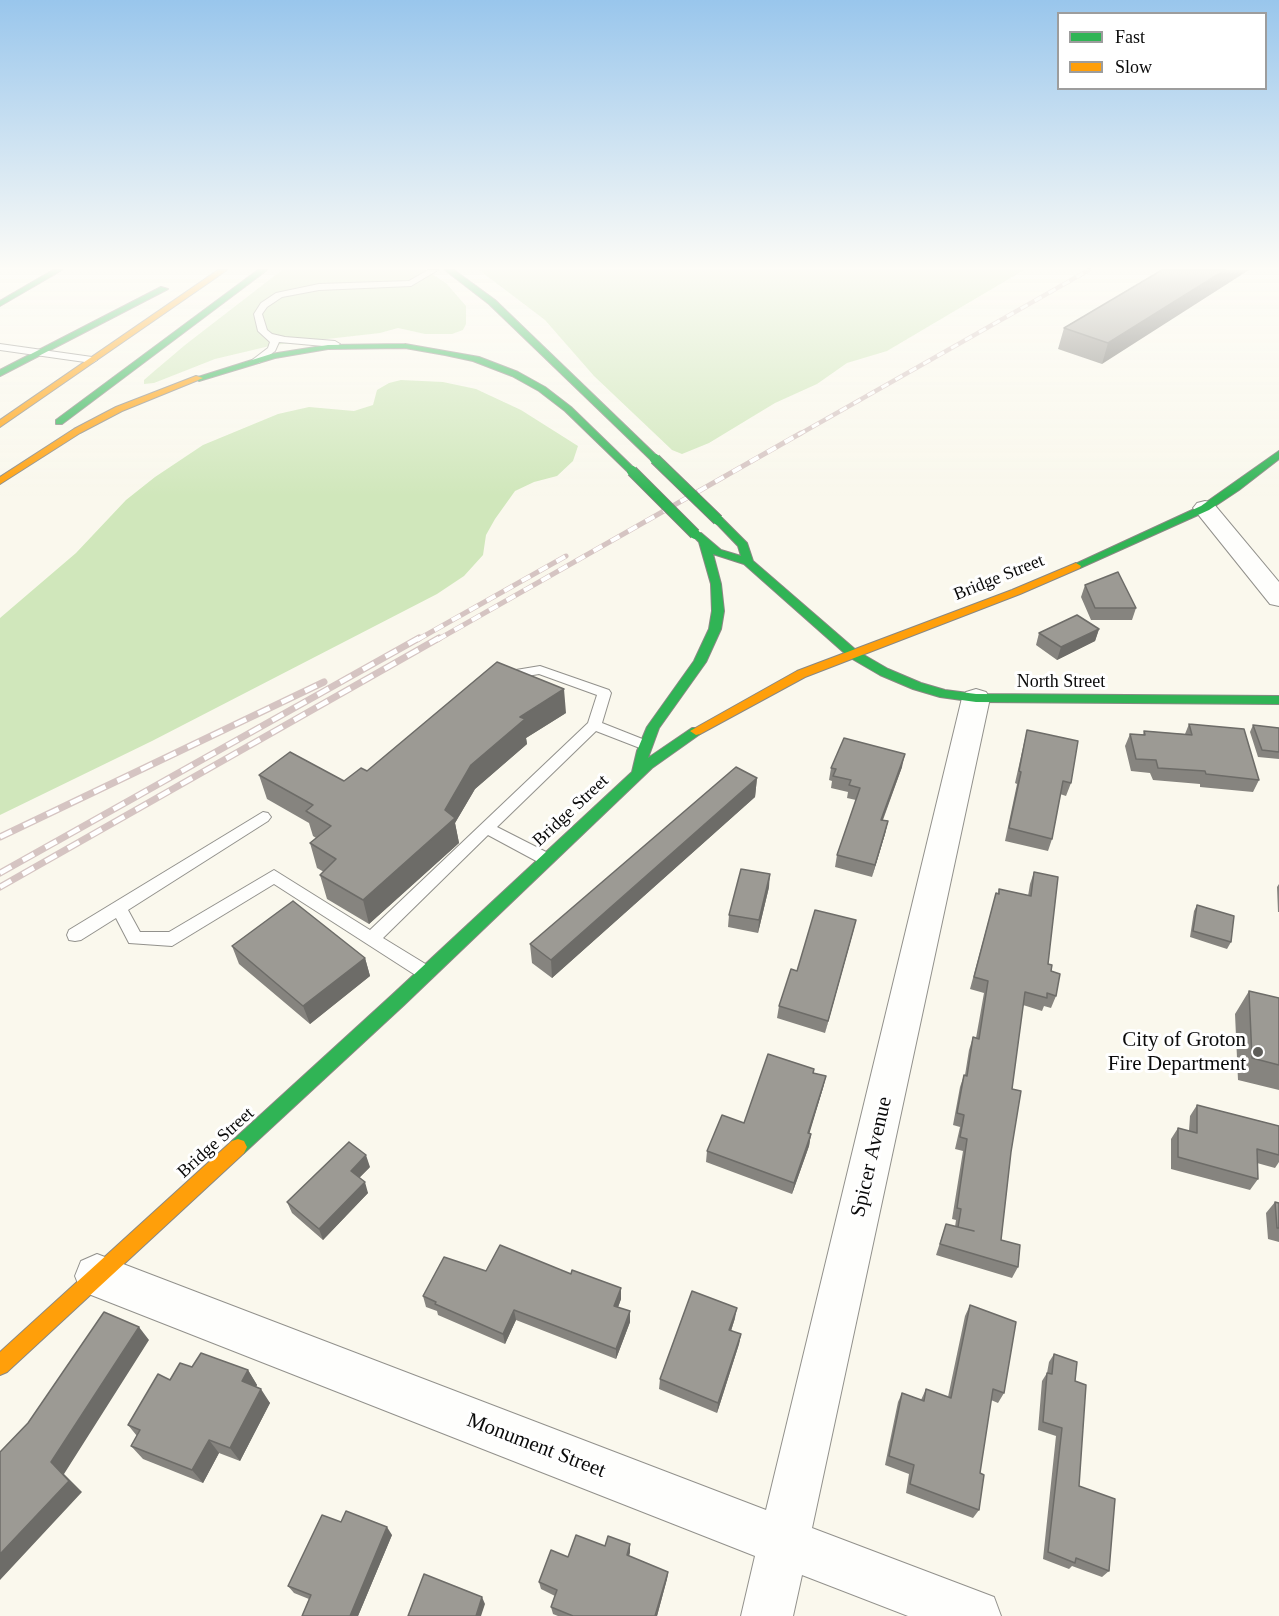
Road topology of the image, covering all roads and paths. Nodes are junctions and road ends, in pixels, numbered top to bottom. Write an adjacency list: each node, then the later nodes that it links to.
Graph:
1 (55, 345): 9 (main road)
2 (113, 345): 10 (main road)
3 (162, 345): 14 (main road)
4 (273, 345): 11 (lane)
5 (354, 345): 11 (main road)
6 (377, 345): 20 (main road, bridge)
7 (537, 345): 21 (main road, bridge)
8 (0, 347): 9 (lane)
9 (40, 353): 10 (lane); 12 (main road)
10 (92, 360): 13 (main road)
11 (256, 361): 18 (main road)
12 (0, 373)
13 (0, 424)
14 (46, 432)
15 (28, 446): 17 (main road)
16 (1279, 454): 19 (main road, Bridge Street)
17 (0, 467)
18 (0, 481)
19 (1205, 508): 22 (street); 23 (main road, Bridge Street)
20 (699, 538): 21 (main road); 28 (main road)
21 (748, 562): 23 (main road, North Street)
22 (1279, 598)
23 (852, 654): 25 (main road, North Street); 29 (main road, Bridge Street)
24 (489, 678): 27 (lane)
25 (976, 698): 26 (main road, North Street); 39 (street, Spicer Avenue)
26 (1279, 700)
27 (594, 725): 28 (lane); 31 (lane)
28 (645, 745): 29 (main road)
29 (638, 773): 32 (main road, Bridge Street)
30 (263, 817): 33 (lane)
31 (487, 828): 32 (lane); 35 (lane)
32 (546, 859): 36 (main road, Bridge Street)
33 (119, 909): 34 (lane); 35 (lane)
34 (75, 935)
35 (371, 939): 36 (lane)
36 (426, 973): 37 (main road, Bridge Street)
37 (97, 1276): 38 (main road, Bridge Street); 39 (street, Monument Street)
38 (0, 1365)
39 (784, 1543): 40 (street, Spicer Avenue); 41 (street, Monument Street)
40 (767, 1616)
41 (975, 1616)

